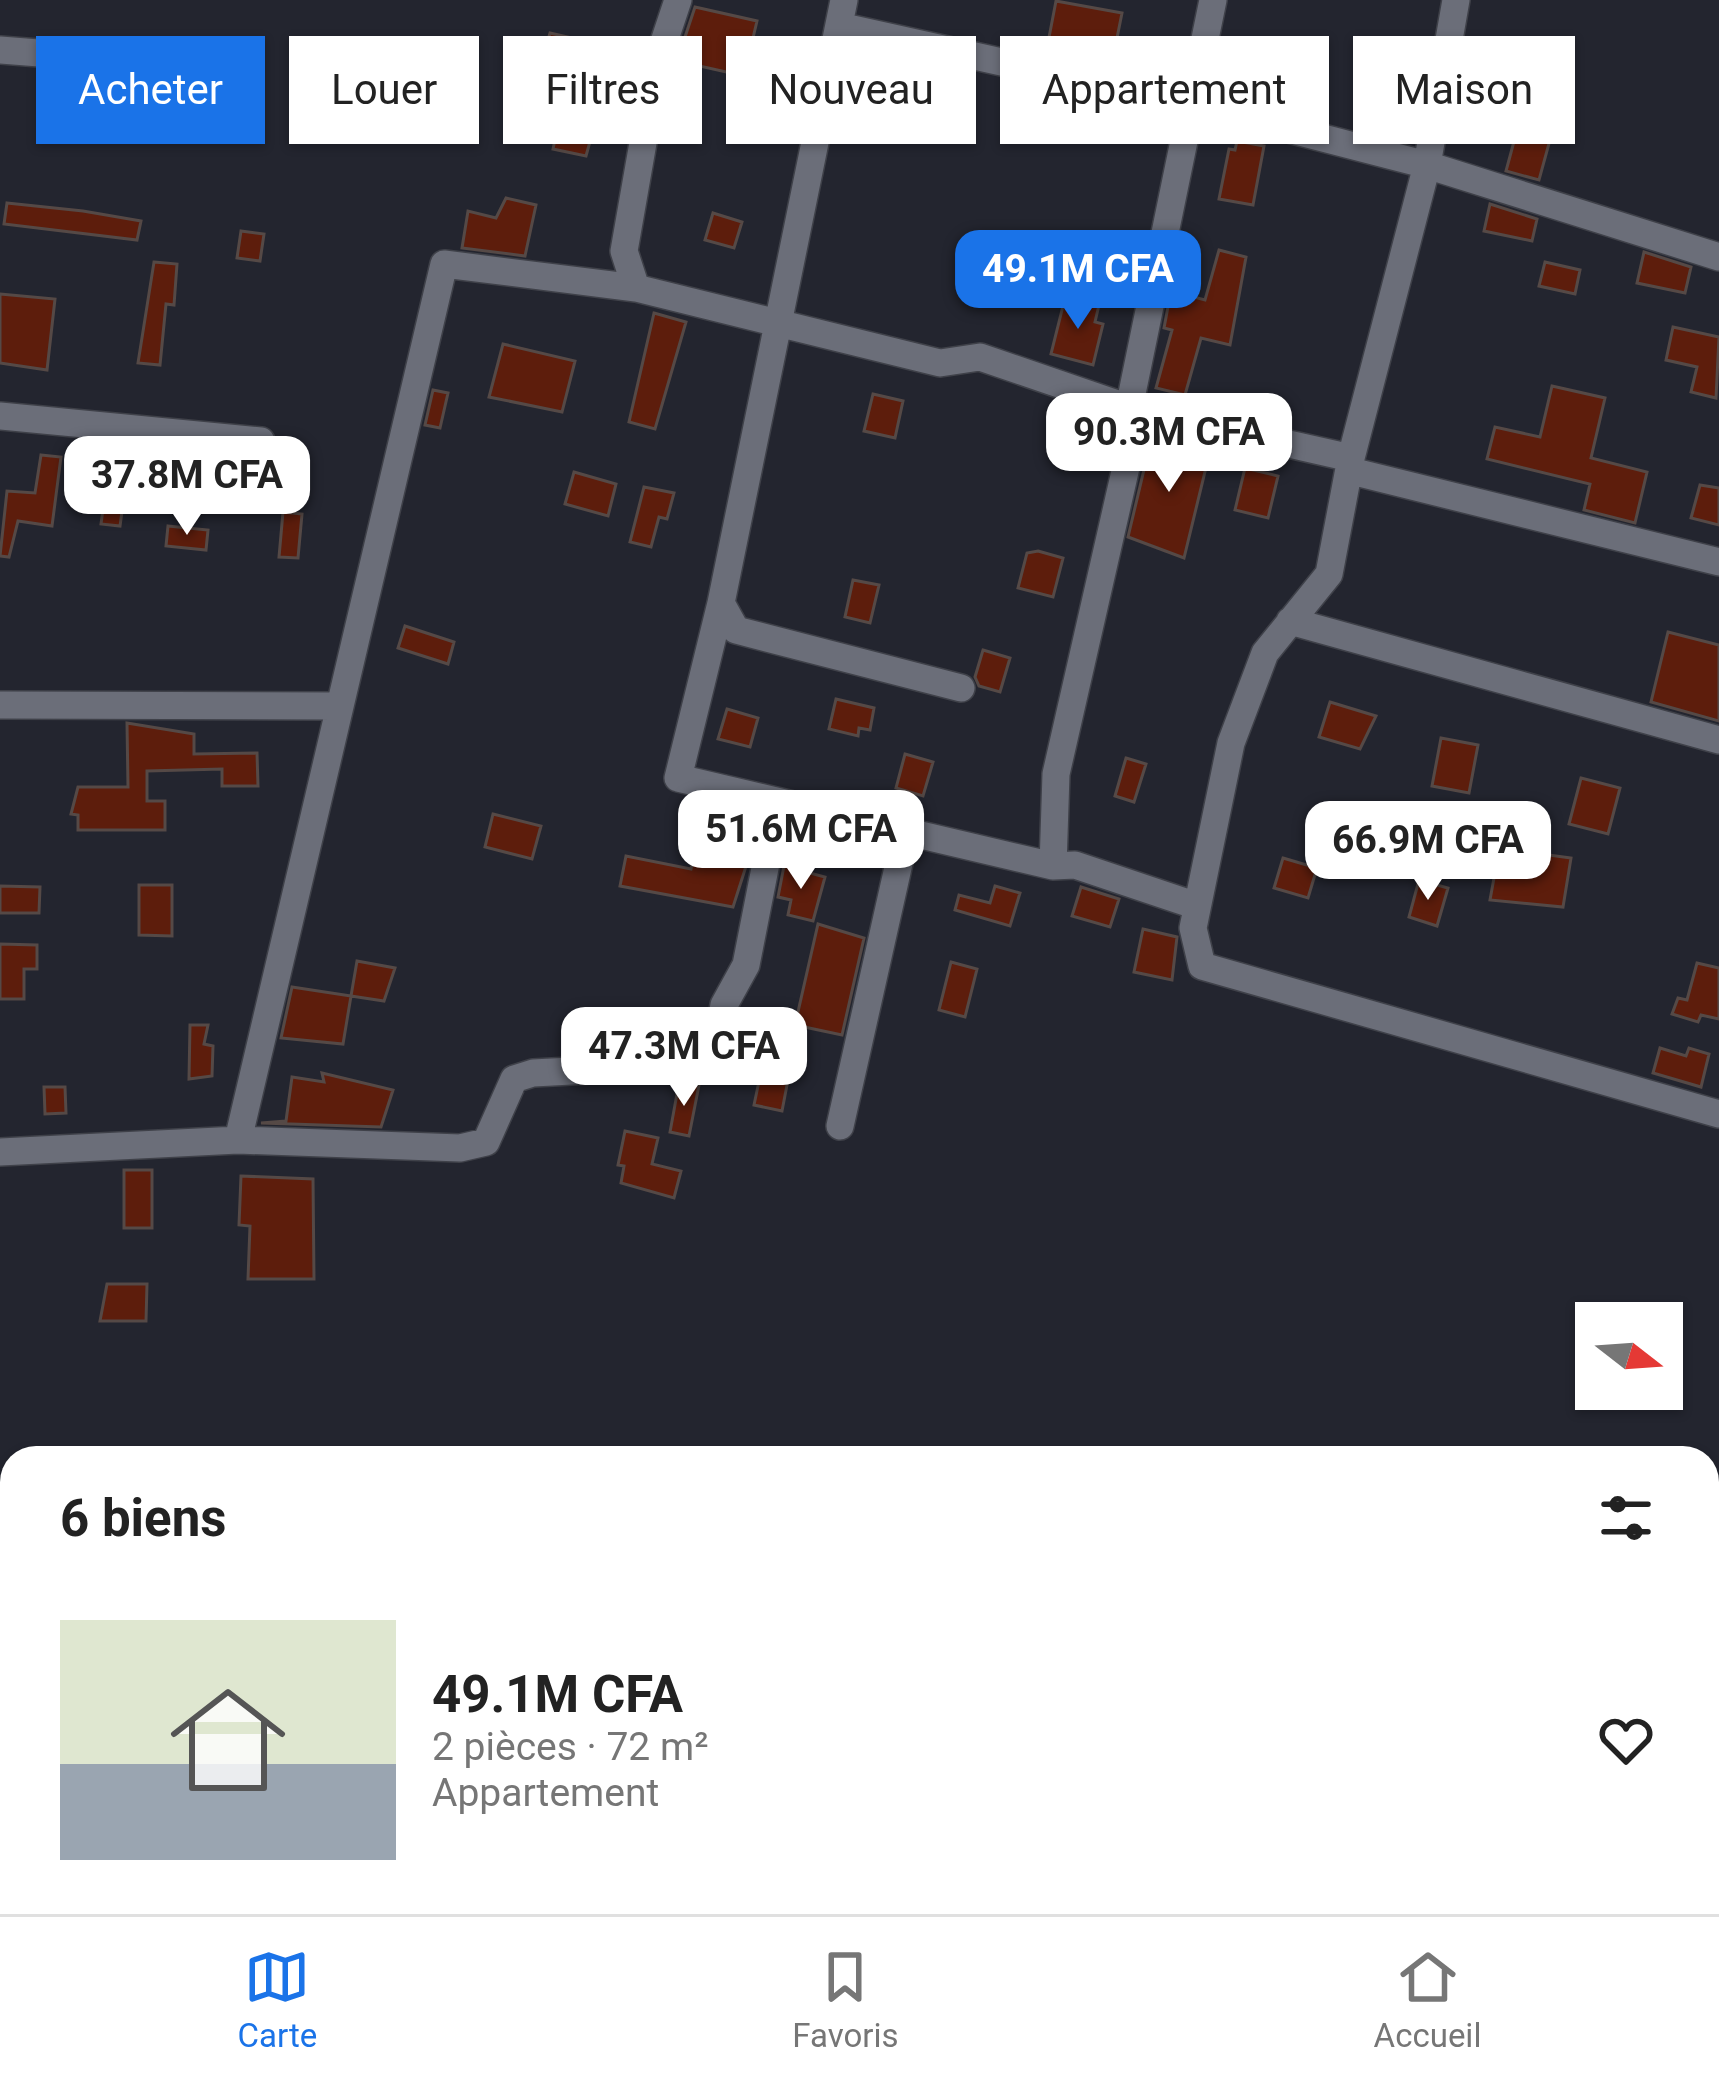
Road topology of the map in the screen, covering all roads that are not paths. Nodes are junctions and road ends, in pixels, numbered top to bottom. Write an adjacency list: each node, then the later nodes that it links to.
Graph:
1 (678, 0): 13 (street)
2 (1214, 0): 5 (street)
3 (1456, 0): 11 (street)
4 (842, 13): 8 (street); 14 (street)
5 (1206, 36)
6 (0, 52): 7 (street)
7 (36, 54)
8 (1000, 54)
9 (1329, 140): 11 (street)
10 (1184, 144): 15 (street)
11 (1427, 165): 12 (street); 18 (street)
12 (1719, 257)
13 (636, 288): 14 (street); 24 (street)
14 (777, 322): 15 (street); 20 (street)
15 (1134, 409): 18 (street); 28 (street)
16 (0, 416): 17 (street)
17 (261, 441)
18 (1351, 464): 19 (street); 21 (street)
19 (1719, 562)
20 (721, 603): 22 (street); 26 (street)
21 (1290, 621): 25 (street); 29 (street)
22 (961, 688)
23 (0, 705): 24 (street)
24 (339, 706): 32 (street)
25 (1719, 740)
26 (778, 802): 27 (street); 32 (street)
27 (906, 832): 28 (street); 31 (street)
28 (1054, 866): 29 (street)
29 (1197, 906): 30 (street)
30 (1719, 1114)
31 (840, 1126)
32 (238, 1140): 33 (street)
33 (0, 1152)

